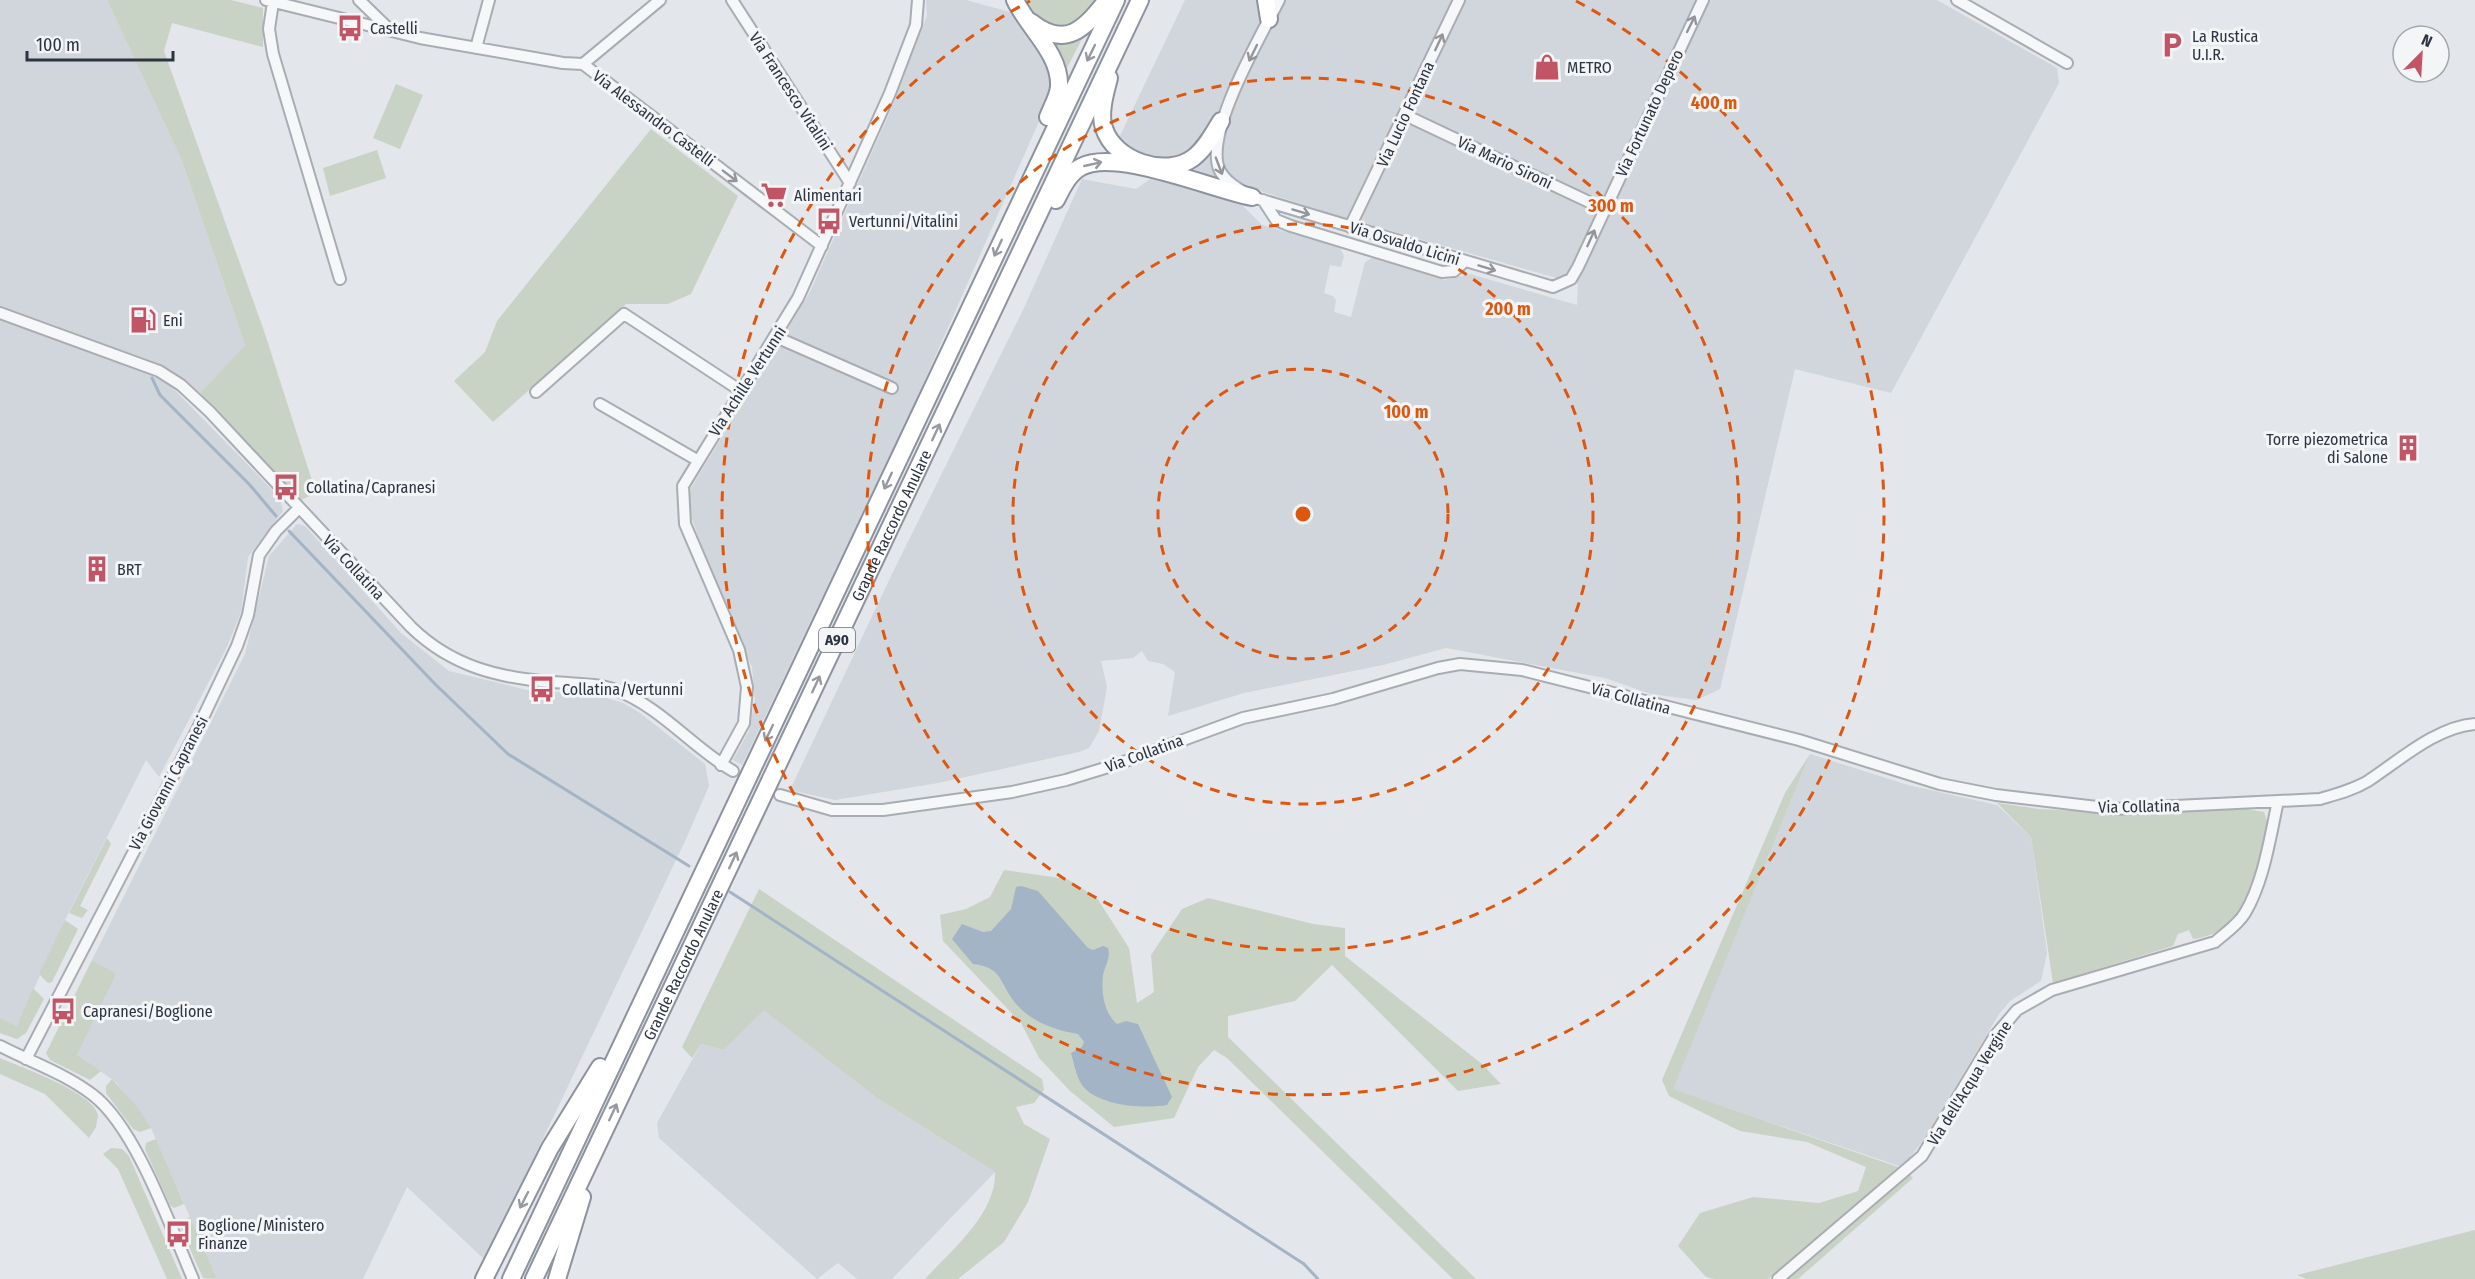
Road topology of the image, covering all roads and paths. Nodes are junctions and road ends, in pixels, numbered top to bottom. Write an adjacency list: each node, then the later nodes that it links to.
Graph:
1 (359, 0): 19 (street)
2 (489, 0): 20 (street)
3 (660, 0): 22 (street)
4 (732, 0): 25 (street, Via Francesco Vitalini)
5 (918, 0): 25 (street, Via Achille Vertunni)
6 (1015, 0): 16 (highway)
7 (1107, 0): 16 (highway)
8 (1116, 0): 28 (highway, Grande Raccordo Anulare / A90, one-way to 28)
9 (1140, 0): 18 (highway, Grande Raccordo Anulare / A90)
10 (1266, 0): 17 (highway)
11 (1279, 0): 17 (street)
12 (1459, 0): 23 (street, Via Lucio Fontana, one-way to 12)
13 (1703, 0): 27 (street, Via Fortunato Depero, one-way to 13)
14 (1957, 0): 21 (street)
15 (270, 1): 19 (street, Via Alessandro Castelli); 33 (street)
16 (1028, 19): 28 (highway)
17 (1269, 19): 24 (street, one-way to 24)
18 (1126, 29): 24 (highway); 32 (highway, Grande Raccordo Anulare / A90)
19 (392, 32): 20 (street, Via Alessandro Castelli)
20 (476, 48): 22 (street, Via Alessandro Castelli)
21 (2067, 63)
22 (583, 64): 30 (street, Via Alessandro Castelli, one-way to 30)
23 (1405, 115): 27 (street, Via Mario Sironi); 29 (street, Via Lucio Fontana)
24 (1221, 122): 26 (street, one-way to 26)
25 (850, 183): 30 (street, Via Achille Vertunni)
26 (1258, 198): 29 (street, Via Osvaldo Licini, one-way to 29); 31 (street); 32 (highway, one-way to 26)
27 (1604, 208): 34 (street, Via Fortunato Depero, one-way to 27)
28 (1016, 209): 48 (highway, Grande Raccordo Anulare / A90, one-way to 48)
29 (1350, 227): 31 (street, Via Osvaldo Licini)
30 (822, 246): 36 (street, Via Achille Vertunni)
31 (1465, 261): 34 (street, Via Osvaldo Licini, one-way to 34)
32 (1009, 274): 51 (highway, Grande Raccordo Anulare / A90, one-way to 32)
33 (340, 279)
34 (1559, 285)
35 (0, 313): 42 (street, Via Collatina)
36 (776, 336): 37 (street); 38 (street, Via Achille Vertunni)
37 (892, 388)
38 (741, 391): 39 (street); 41 (street, Via Achille Vertunni)
39 (536, 392)
40 (600, 404): 41 (street)
41 (697, 460): 44 (street, Via Achille Vertunni)
42 (299, 508): 44 (street, Via Collatina); 50 (street, Via Giovanni Capranesi)
43 (2475, 724): 47 (street, Via Collatina)
44 (722, 765): 45 (street, Via Collatina)
45 (733, 771)
46 (780, 795): 47 (street, Via Collatina)
47 (2278, 801): 57 (street, Via dell'Acqua Vergine)
48 (628, 1026): 53 (highway, one-way to 53); 54 (highway, Grande Raccordo Anulare / A90)
49 (0, 1046): 50 (street)
50 (26, 1059): 52 (street)
51 (600, 1140): 55 (highway, Grande Raccordo Anulare / A90); 56 (highway)
52 (193, 1279)
53 (484, 1279)
54 (511, 1279)
55 (534, 1279)
56 (557, 1279)
57 (1778, 1279)

